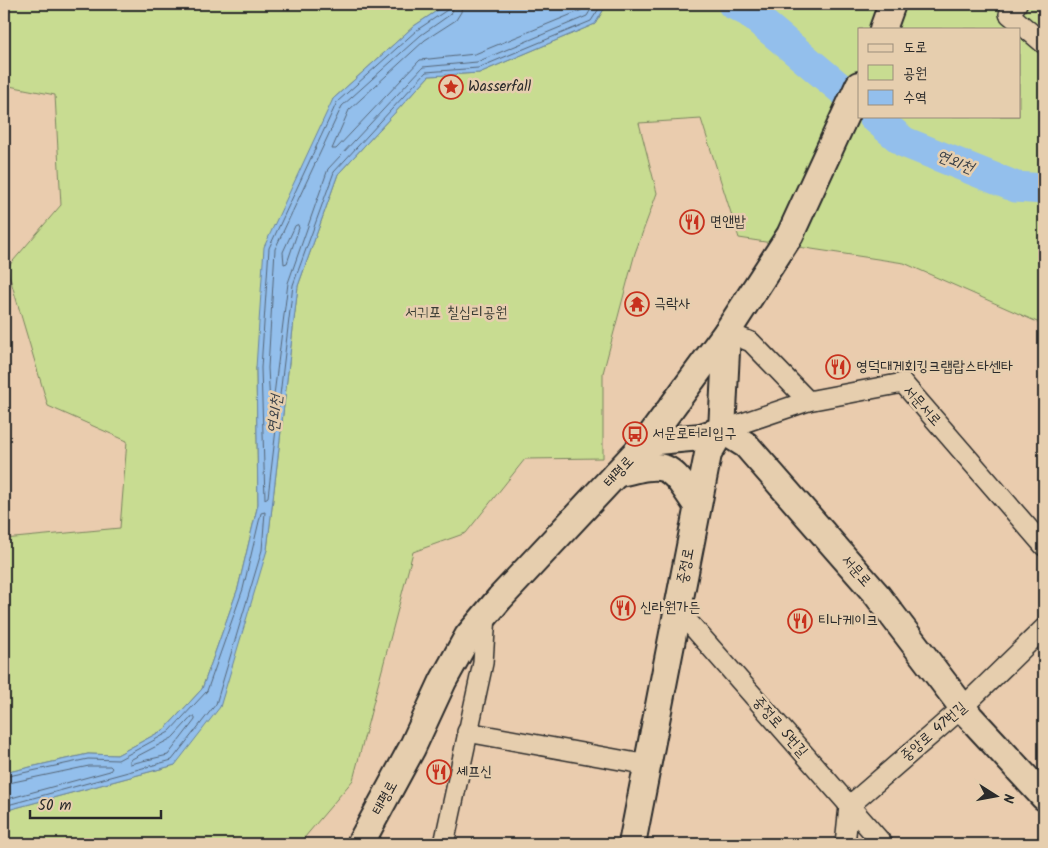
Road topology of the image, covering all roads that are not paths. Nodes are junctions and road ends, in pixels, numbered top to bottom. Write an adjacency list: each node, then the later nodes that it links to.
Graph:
1 (892, 4): 3 (street)
2 (1018, 4): 4 (street)
3 (883, 28)
4 (1044, 44)
5 (858, 87): 6 (street, 태평로)
6 (727, 332): 7 (street); 8 (street); 9 (street, 태평로)
7 (808, 400): 8 (street, 서문서로); 12 (street, 서문서로)
8 (722, 430): 9 (street); 11 (street, 중정로); 16 (street, 서문로)
9 (646, 442): 10 (street, 태평로)
10 (616, 474): 11 (street); 14 (street, 태평로)
11 (698, 506): 13 (street, 중정로)
12 (1044, 546)
13 (678, 610): 18 (street, 중정로); 20 (street, 중정로 5번길)
14 (486, 614): 17 (street); 21 (street, 태평로)
15 (1044, 628): 16 (street, 중앙로 47번길)
16 (962, 708): 19 (street, 서문로); 20 (street, 중앙로 47번길)
17 (467, 732): 18 (street); 22 (street)
18 (648, 765): 23 (street, 중정로)
19 (1044, 797)
20 (849, 806): 24 (street); 25 (street, 중정로 5번길)
21 (360, 844)
22 (444, 844)
23 (632, 844)
24 (845, 844)
25 (883, 844)

